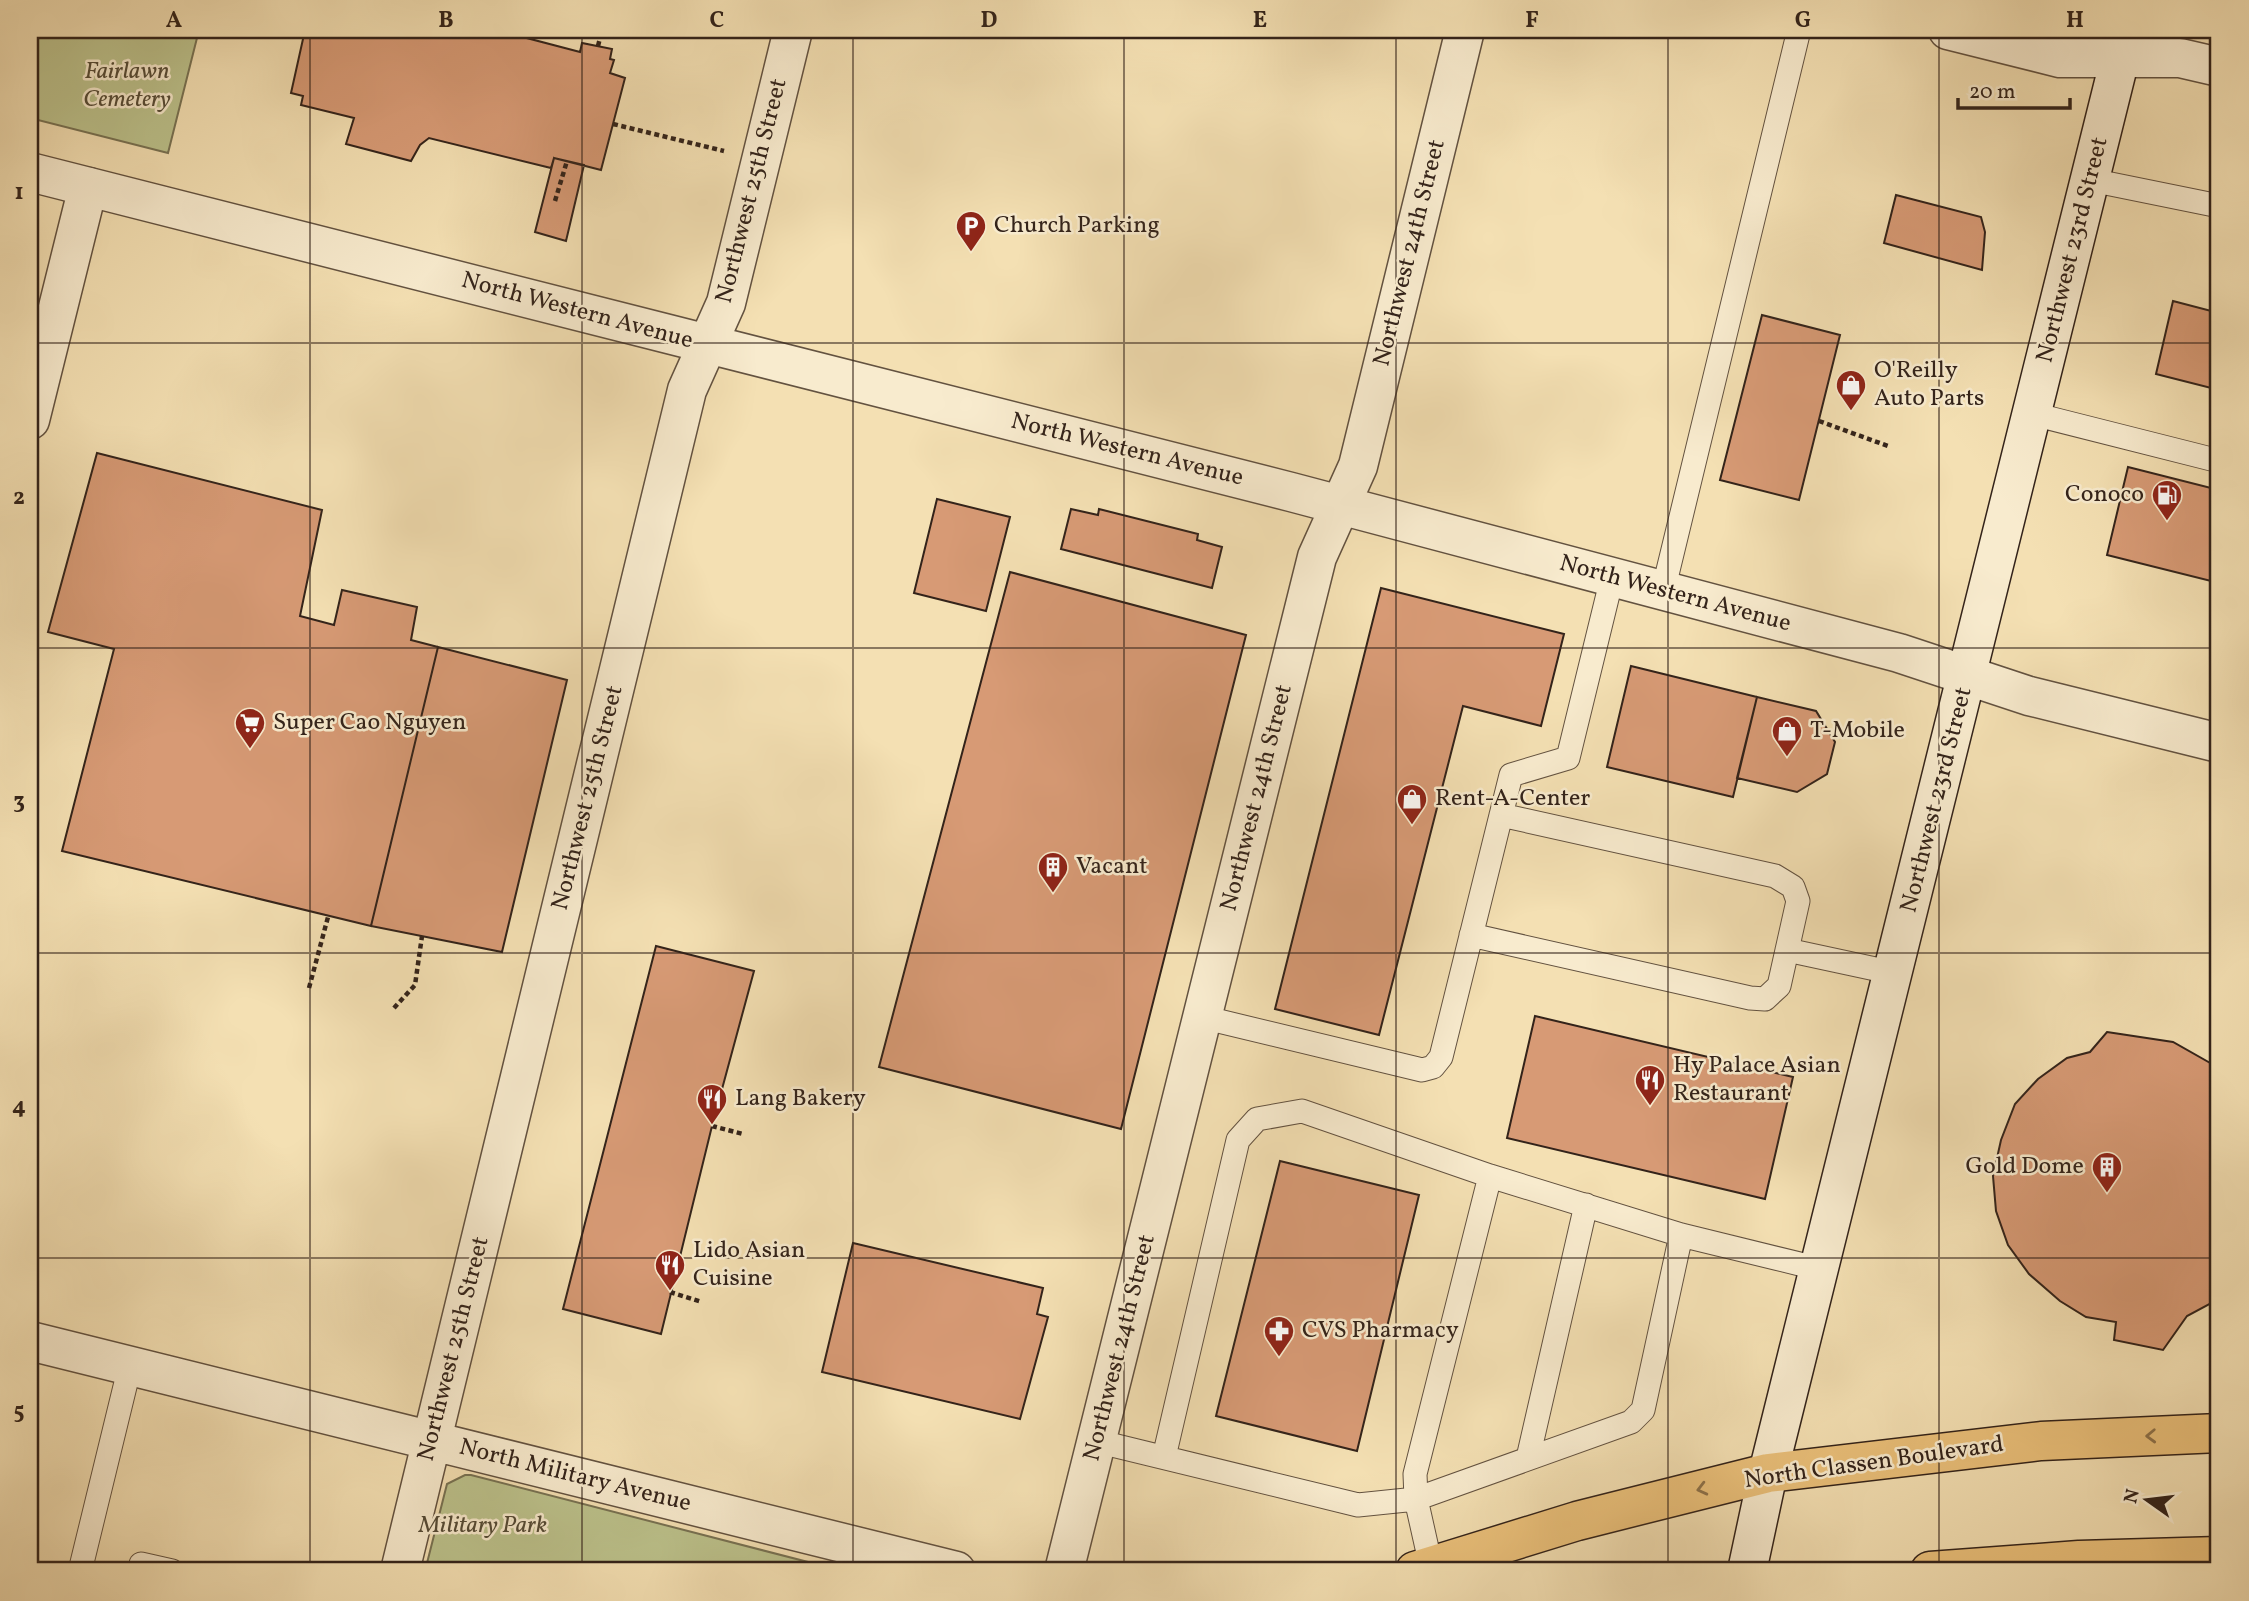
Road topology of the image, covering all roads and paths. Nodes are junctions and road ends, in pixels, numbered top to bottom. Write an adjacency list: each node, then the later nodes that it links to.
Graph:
1 (603, 30): 7 (path)
2 (793, 30): 11 (street, Northwest 25th Street)
3 (1465, 30): 23 (street, Northwest 24th Street)
4 (1799, 30): 25 (lane)
5 (1948, 30): 6 (street)
6 (2124, 44): 8 (street); 13 (street, Northwest 23rd Street)
7 (598, 46)
8 (2219, 67)
9 (613, 124): 11 (path)
10 (567, 160): 15 (path)
11 (761, 161): 17 (street, Northwest 25th Street)
12 (30, 172): 14 (street, North Western Avenue)
13 (2091, 180): 16 (lane); 18 (street, Northwest 23rd Street)
14 (89, 187): 17 (street, North Western Avenue); 19 (street)
15 (555, 201)
16 (2219, 206)
17 (708, 344): 23 (street, North Western Avenue); 48 (street, Northwest 25th Street)
18 (2033, 414): 22 (lane); 26 (street, Northwest 23rd Street)
19 (30, 420)
20 (1819, 421): 21 (path)
21 (1888, 446)
22 (2219, 461)
23 (1340, 505): 24 (street, North Western Avenue); 36 (street, Northwest 24th Street)
24 (1612, 578): 25 (street, North Western Avenue); 28 (lane)
25 (1663, 591): 26 (street, North Western Avenue)
26 (1968, 676): 27 (street, North Western Avenue); 33 (street, Northwest 23rd Street)
27 (2219, 743)
28 (1501, 815): 30 (lane); 32 (lane)
29 (328, 917): 34 (path)
30 (1471, 935): 32 (lane); 36 (lane)
31 (422, 936): 35 (path)
32 (1787, 950): 33 (lane)
33 (1894, 973): 42 (street, Northwest 23rd Street)
34 (309, 988)
35 (394, 1008)
36 (1202, 1017): 49 (street, Northwest 24th Street)
37 (712, 1126): 38 (path)
38 (743, 1134)
39 (1490, 1176): 40 (lane); 50 (lane); 53 (lane)
40 (1586, 1205): 41 (lane); 51 (lane)
41 (1681, 1235): 42 (lane); 51 (lane)
42 (1820, 1269): 52 (street, Northwest 23rd Street)
43 (670, 1292): 44 (path)
44 (702, 1302)
45 (30, 1341): 46 (street, North Military Avenue)
46 (130, 1366): 48 (street, North Military Avenue); 57 (lane)
47 (2219, 1433): 52 (main road, North Classen Boulevard, one-way to 52)
48 (432, 1441): 59 (street, Northwest 25th Street); 60 (street, North Military Avenue)
49 (1096, 1441): 50 (lane); 61 (street, Northwest 24th Street)
50 (1164, 1457): 53 (lane)
51 (1528, 1458): 53 (lane)
52 (1768, 1473): 56 (main road, North Classen Boulevard, one-way to 56); 62 (street, Northwest 23rd Street)
53 (1416, 1499): 56 (lane)
54 (2219, 1556): 63 (main road)
55 (141, 1564): 58 (lane)
56 (1423, 1568)
57 (80, 1571)
58 (172, 1571)
59 (400, 1571)
60 (956, 1571)
61 (1064, 1571)
62 (1746, 1571)
63 (1930, 1571)

